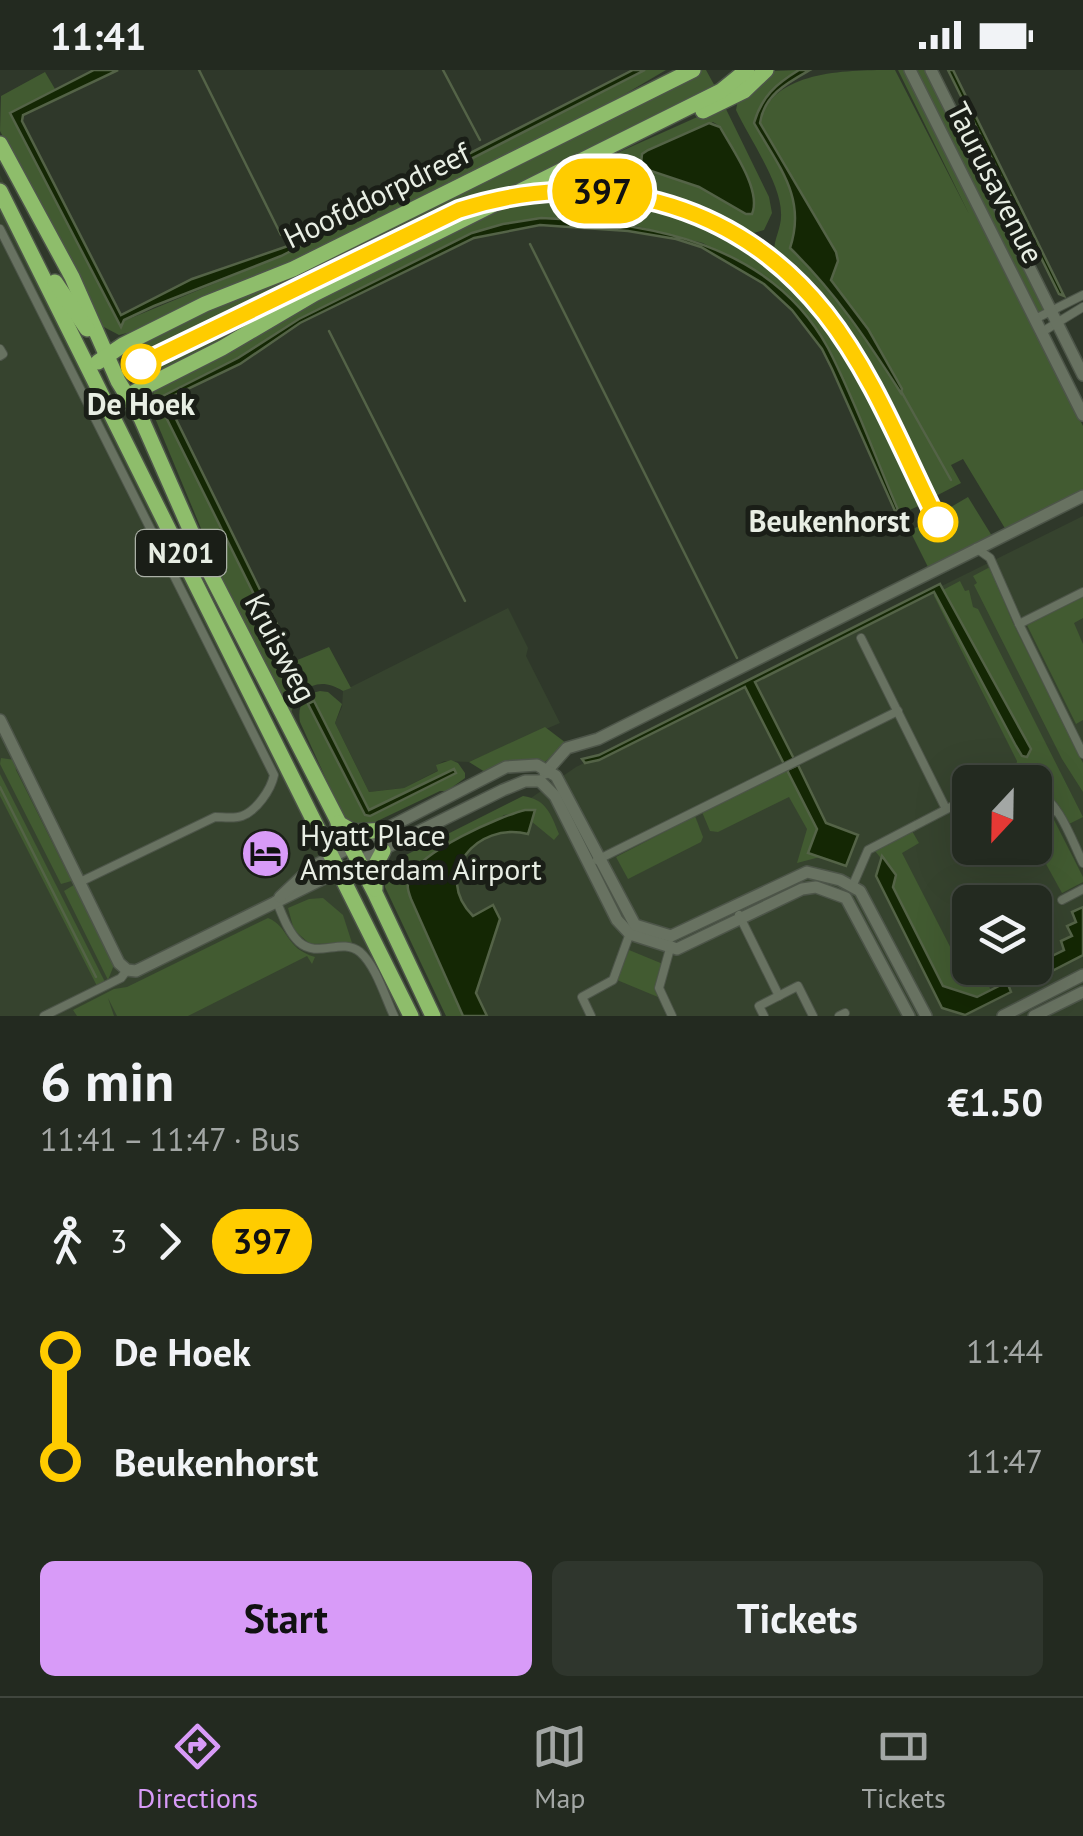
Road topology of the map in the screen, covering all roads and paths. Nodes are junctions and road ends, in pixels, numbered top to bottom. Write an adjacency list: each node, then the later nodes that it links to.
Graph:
1 (672, 70): 7 (highway)
2 (693, 70): 7 (highway, Hoofddorpdreef)
3 (747, 70): 8 (highway, Hoofddorpdreef)
4 (766, 70): 8 (highway)
5 (910, 70): 16 (street, Taurusavenue)
6 (931, 70): 15 (street, Taurusavenue)
7 (587, 122): 20 (highway, Hoofddorpdreef)
8 (638, 132): 24 (highway, Hoofddorpdreef)
9 (0, 144): 18 (highway, Kruisweg)
10 (0, 191): 12 (highway, Kruisweg)
11 (0, 230): 49 (street, Kruisweg)
12 (29, 247): 21 (highway); 22 (highway, Kruisweg)
13 (1083, 295): 15 (street)
14 (1083, 307): 17 (street)
15 (1050, 312): 16 (street); 17 (street, Taurusavenue)
16 (1035, 318): 19 (street, Taurusavenue)
17 (1057, 324): 19 (street); 23 (street, Taurusavenue)
18 (95, 330): 20 (highway); 21 (highway, Kruisweg)
19 (1042, 332): 25 (street, Taurusavenue)
20 (123, 345): 21 (highway, Hoofddorpdreef)
21 (106, 356): 22 (highway, Hoofddorpdreef); 24 (highway, Kruisweg)
22 (93, 375): 48 (highway, Kruisweg / N201)
23 (1083, 376)
24 (129, 395): 42 (highway, Kruisweg / N201)
25 (1083, 415)
26 (1083, 496): 27 (street)
27 (999, 538): 28 (street); 29 (street)
28 (976, 548): 29 (street); 36 (street)
29 (990, 558): 31 (street)
30 (1083, 592): 31 (street)
31 (1018, 624): 35 (street)
32 (861, 638): 33 (street)
33 (898, 711): 39 (street); 46 (street)
34 (0, 720): 49 (street)
35 (1083, 754)
36 (544, 775): 43 (street); 44 (street); 46 (street)
37 (1052, 804): 40 (street)
38 (952, 806): 39 (street)
39 (946, 809): 50 (street)
40 (1056, 810): 41 (street); 47 (street)
41 (1052, 812)
42 (338, 823): 43 (highway); 45 (highway, Kruisweg / N201)
43 (385, 830): 45 (street)
44 (382, 851): 45 (street); 52 (highway)
45 (355, 856): 48 (street); 52 (highway, Kruisweg / N201)
46 (595, 861): 58 (street)
47 (1083, 863)
48 (336, 864): 53 (street); 69 (highway, Kruisweg / N201)
49 (80, 882): 62 (street)
50 (854, 885): 54 (street); 56 (street); 60 (street)
51 (1083, 889): 55 (street)
52 (374, 892): 70 (highway, Kruisweg / N201)
53 (278, 898): 62 (street); 68 (street)
54 (846, 898): 57 (street); 61 (street)
55 (1062, 900)
56 (735, 906): 57 (street); 59 (street)
57 (741, 919): 59 (street); 65 (street)
58 (632, 930): 59 (street); 71 (street)
59 (671, 942): 72 (street)
60 (898, 963): 61 (street); 76 (street)
61 (885, 969): 75 (street)
62 (127, 970): 67 (street)
63 (1083, 975): 66 (street)
64 (1083, 992): 66 (street)
65 (779, 996): 73 (street); 74 (street)
66 (1035, 1012): 77 (street)
67 (44, 1016)
68 (394, 1016)
69 (411, 1016)
70 (433, 1016)
71 (591, 1016)
72 (672, 1016)
73 (764, 1016)
74 (813, 1016)
75 (909, 1016)
76 (926, 1016)
77 (1003, 1016)

